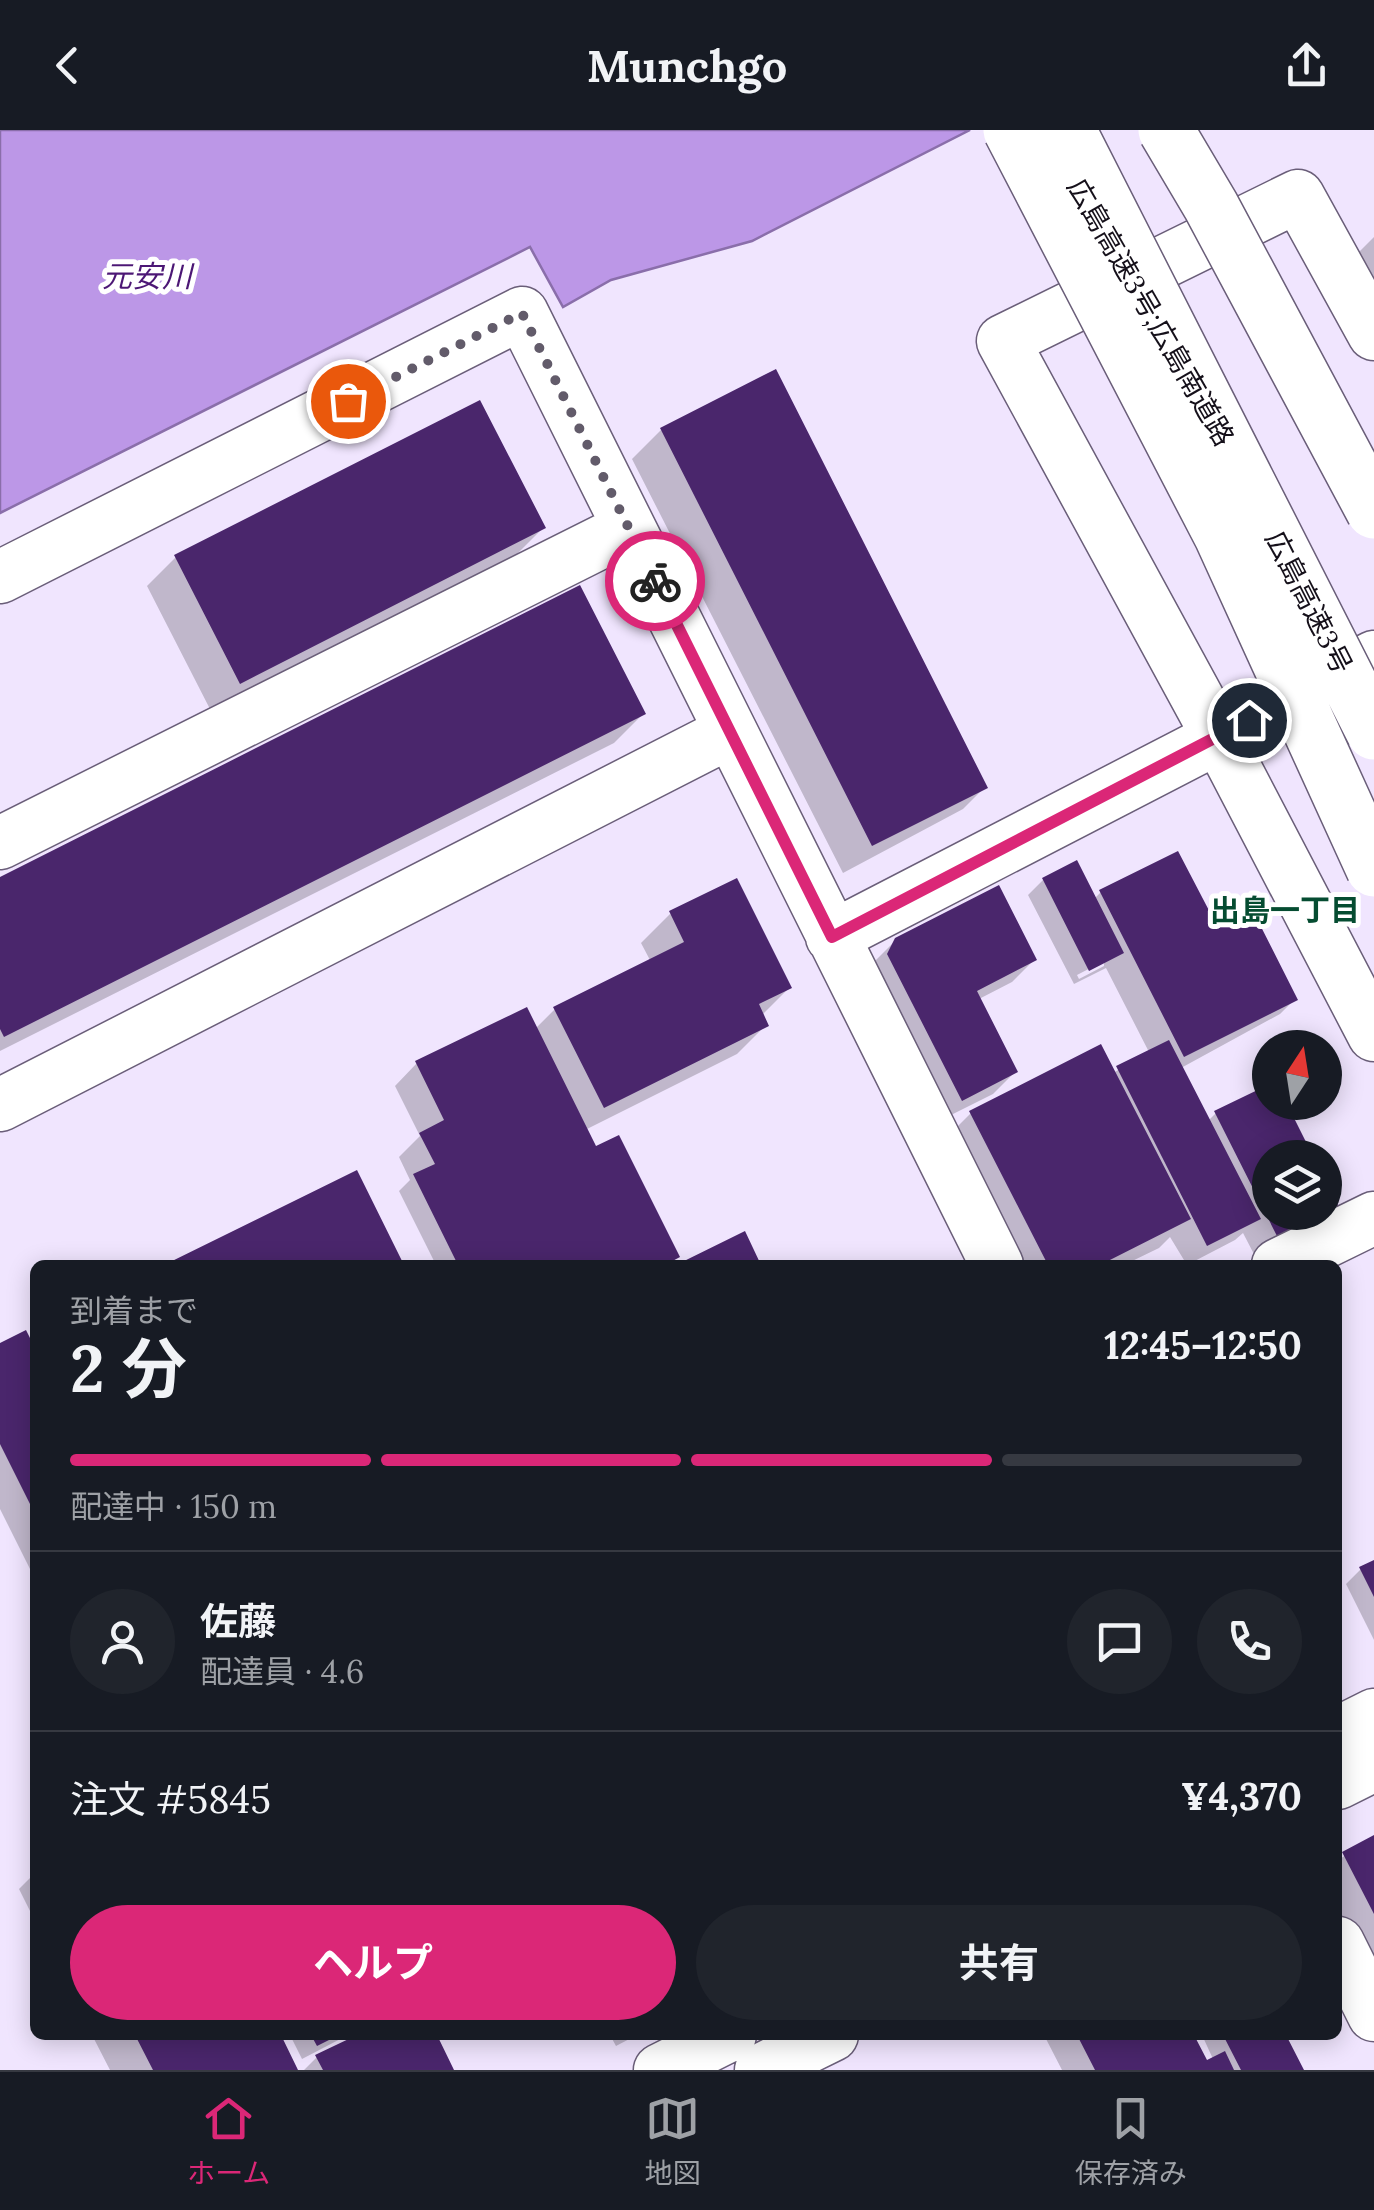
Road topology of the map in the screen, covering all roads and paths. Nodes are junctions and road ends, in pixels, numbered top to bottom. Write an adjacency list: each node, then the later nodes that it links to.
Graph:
1 (1011, 130): 15 (highway, bridge)
2 (1046, 130): 6 (highway, 広島高速3号;広島南道路, bridge)
3 (1068, 130): 6 (highway, 広島高速3号;広島南道路, bridge)
4 (1166, 130): 7 (highway, bridge)
5 (1374, 334): 13 (street)
6 (1244, 472): 12 (highway, 広島高速3号, bridge)
7 (1374, 511)
8 (629, 528): 9 (street); 11 (street); 14 (street)
9 (0, 577)
10 (1374, 657): 13 (street)
11 (730, 732): 16 (street); 18 (street)
12 (1374, 732)
13 (1218, 736): 16 (street); 17 (street)
14 (0, 844)
15 (1374, 869)
16 (832, 937): 20 (street)
17 (1374, 1035)
18 (0, 1105)
19 (1374, 1218): 21 (street)
20 (994, 1260)
21 (1288, 1260)
22 (1374, 1714): 23 (street)
23 (1342, 1731)
24 (1374, 1765): 25 (street)
25 (1342, 1781)
26 (1342, 1951): 27 (street)
27 (1374, 2016)
28 (720, 2040): 30 (street)
29 (822, 2040): 31 (street)
30 (660, 2070)
31 (762, 2070)

